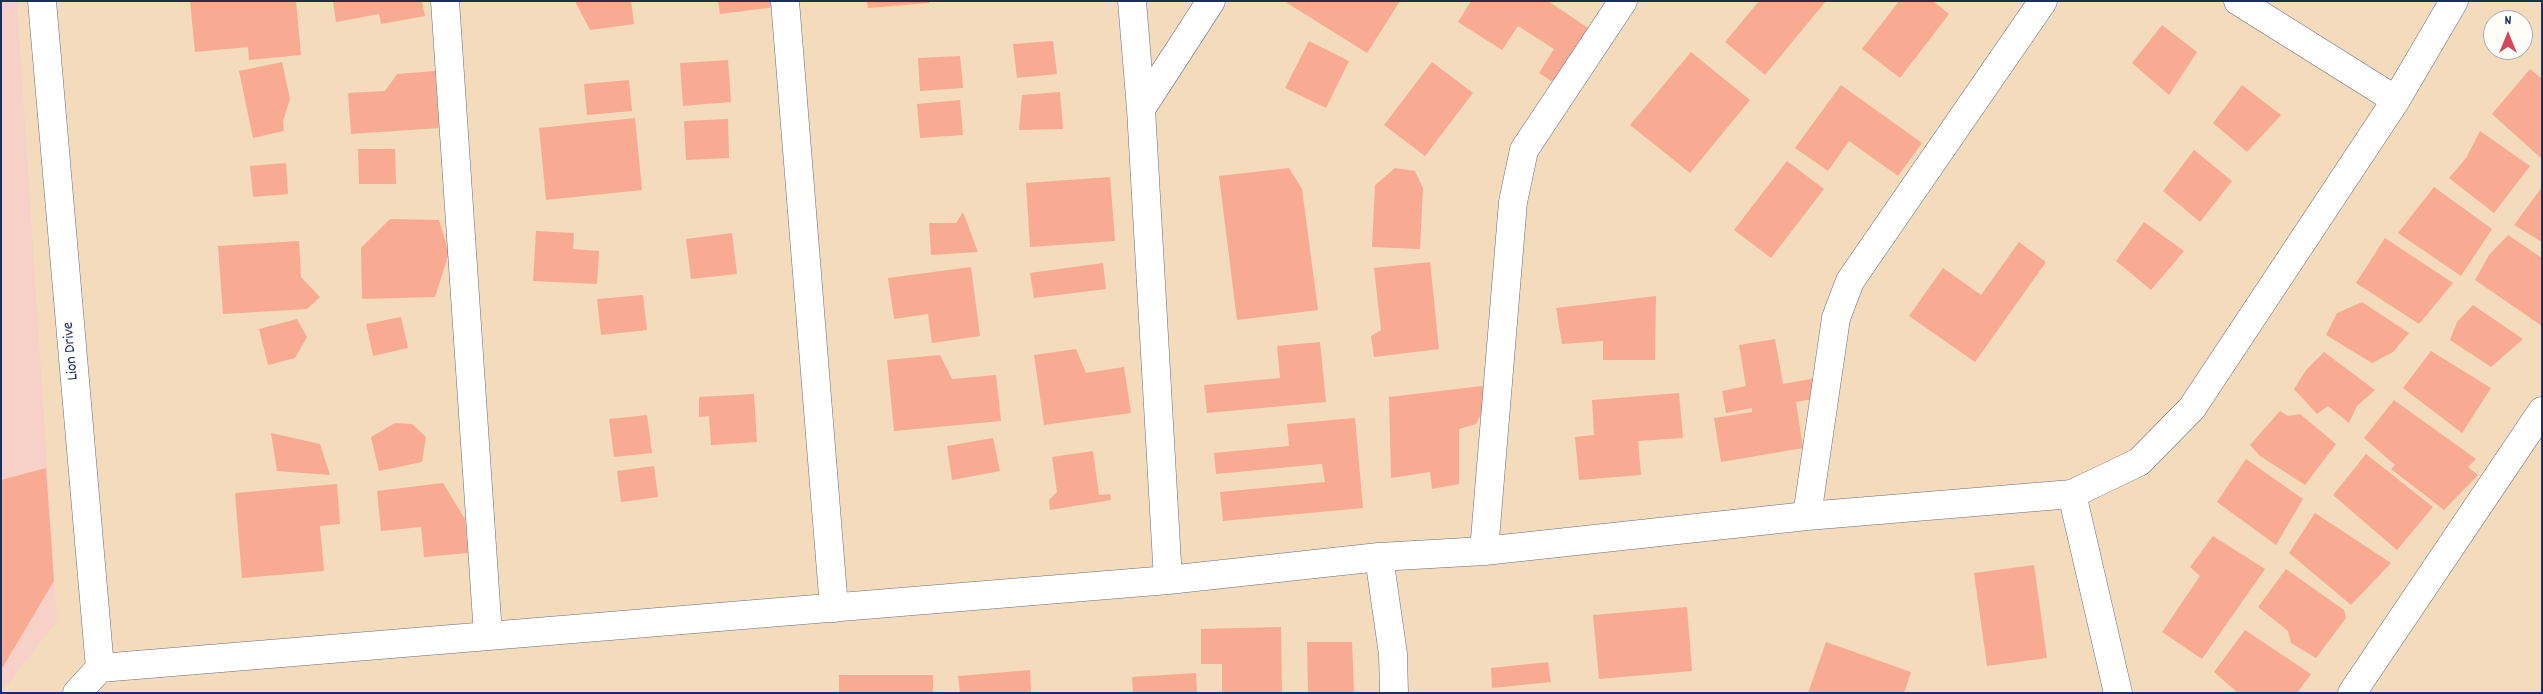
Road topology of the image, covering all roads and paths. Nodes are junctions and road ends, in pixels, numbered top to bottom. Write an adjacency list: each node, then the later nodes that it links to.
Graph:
1 (42, 1): 20 (street, Lion Drive)
2 (445, 1): 19 (street)
3 (785, 1): 18 (street)
4 (1132, 1): 11 (street)
5 (1211, 1): 11 (street)
6 (1623, 1): 15 (street)
7 (2043, 1): 14 (street)
8 (2238, 1): 10 (street)
9 (2454, 1): 10 (street)
10 (2396, 100): 13 (street)
11 (1142, 109): 17 (street)
12 (2542, 411): 24 (street)
13 (2072, 494): 14 (street); 23 (street)
14 (1806, 516): 15 (street)
15 (1484, 551): 16 (street)
16 (1380, 557): 17 (street); 22 (street)
17 (1168, 580): 18 (street)
18 (834, 608): 19 (street)
19 (488, 636): 20 (street)
20 (100, 668): 21 (street)
21 (77, 693)
22 (1394, 693)
23 (2118, 693)
24 (2352, 693)

